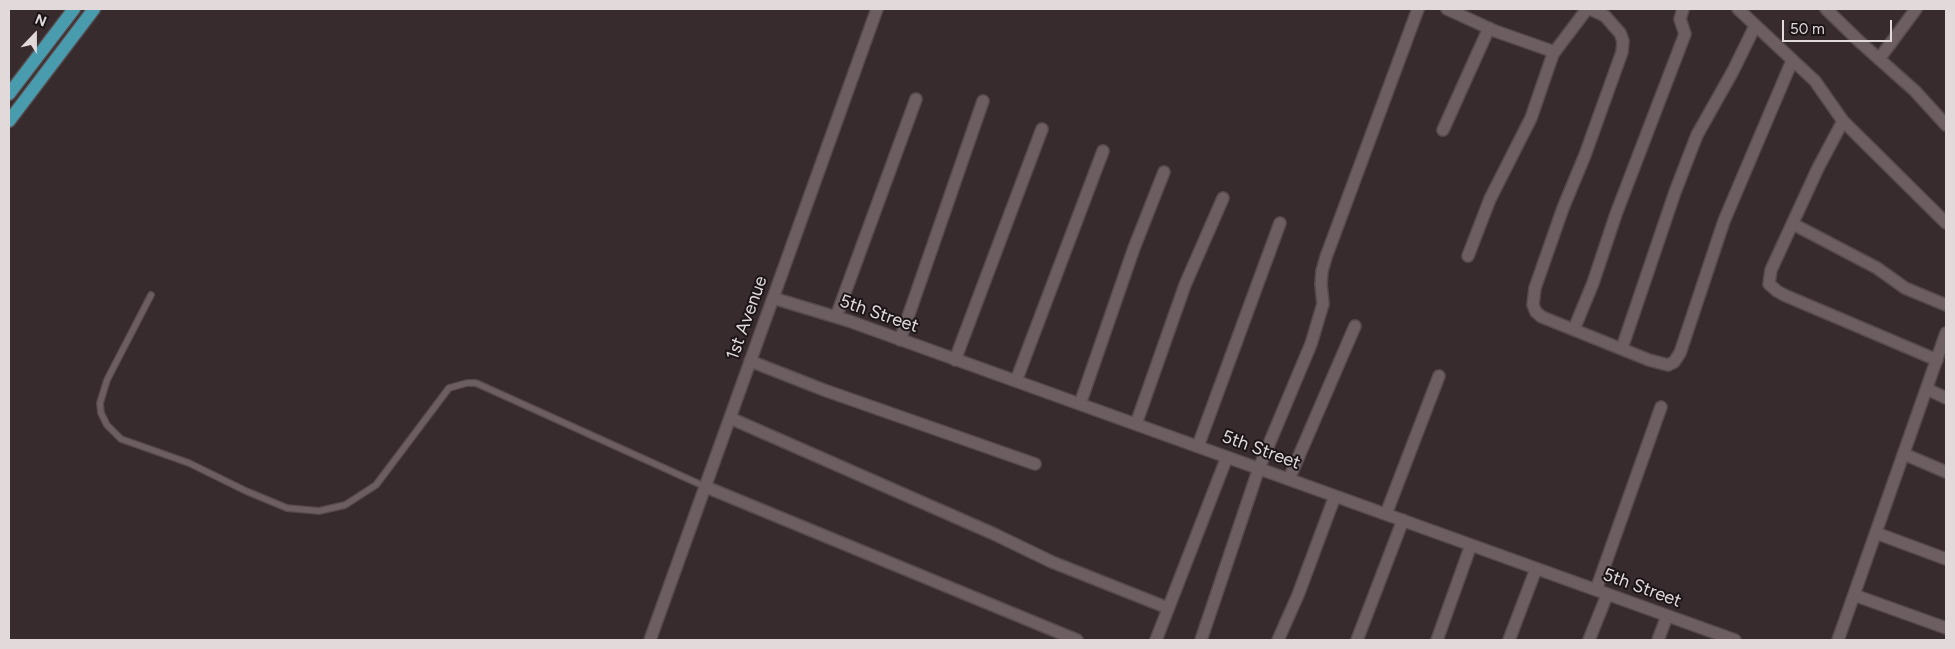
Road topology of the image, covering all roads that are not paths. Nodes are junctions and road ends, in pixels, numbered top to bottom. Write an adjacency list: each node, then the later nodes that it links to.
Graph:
1 (74, 9): 16 (main road)
2 (94, 9): 19 (main road)
3 (878, 9): 32 (street, 1st Avenue)
4 (1418, 9): 55 (street)
5 (1446, 9): 12 (street)
6 (1589, 9): 13 (street); 36 (street)
7 (1683, 9): 36 (street)
8 (1738, 9): 11 (street)
9 (1826, 9): 14 (street)
10 (1916, 9): 14 (street)
11 (1755, 26): 15 (street); 39 (street)
12 (1489, 28): 13 (street); 23 (street)
13 (1553, 54): 30 (street)
14 (1879, 59): 21 (street)
15 (1792, 61): 20 (street); 39 (street)
16 (9, 94)
17 (916, 99): 34 (street)
18 (983, 101): 38 (street)
19 (9, 121)
20 (1843, 121): 28 (street); 29 (street)
21 (1946, 125)
22 (1042, 129): 40 (street)
23 (1443, 130)
24 (1103, 151): 44 (street)
25 (1164, 172): 47 (street)
26 (1223, 198): 50 (street)
27 (1280, 223): 51 (street)
28 (1946, 223)
29 (1793, 224): 33 (street); 41 (street)
30 (1468, 256)
31 (151, 295): 58 (lane)
32 (773, 298): 34 (street, 5th Street); 42 (street, 1st Avenue)
33 (1946, 305)
34 (836, 317): 38 (street, 5th Street)
35 (1355, 326): 57 (street)
36 (1574, 328): 39 (street)
37 (1946, 333): 41 (street)
38 (900, 340): 40 (street, 5th Street)
39 (1622, 348)
40 (956, 360): 44 (street, 5th Street)
41 (1938, 360): 45 (street)
42 (750, 361): 49 (street, 1st Avenue); 54 (street)
43 (1438, 376): 60 (street)
44 (1016, 381): 47 (street, 5th Street)
45 (1927, 389): 46 (street); 52 (street)
46 (1946, 398)
47 (1080, 404): 50 (street, 5th Street)
48 (1661, 407): 66 (street)
49 (730, 418): 58 (street, 1st Avenue); 69 (street)
50 (1136, 424): 51 (street, 5th Street)
51 (1198, 446): 53 (street, 5th Street)
52 (1904, 454): 56 (street); 62 (street)
53 (1227, 457): 55 (street, 5th Street); 69 (street)
54 (1035, 464)
55 (1259, 468): 57 (street, 5th Street); 75 (street)
56 (1946, 472)
57 (1288, 479): 59 (street, 5th Street)
58 (706, 487): 72 (street, 1st Avenue); 73 (street)
59 (1335, 496): 60 (street, 5th Street); 76 (street)
60 (1386, 514): 61 (street, 5th Street)
61 (1403, 520): 63 (street, 5th Street); 77 (street)
62 (1876, 532): 64 (street); 68 (street)
63 (1471, 545): 65 (street, 5th Street); 78 (street)
64 (1946, 559)
65 (1536, 569): 66 (street, 5th Street); 79 (street)
66 (1596, 590): 67 (street, 5th Street)
67 (1607, 594): 70 (street, 5th Street); 80 (street)
68 (1854, 595): 71 (street); 83 (street)
69 (1168, 608): 74 (street)
70 (1668, 616): 81 (street); 82 (street, 5th Street)
71 (1946, 628)
72 (650, 640)
73 (1077, 640)
74 (1156, 640)
75 (1201, 640)
76 (1278, 640)
77 (1356, 640)
78 (1437, 640)
79 (1509, 640)
80 (1589, 640)
81 (1658, 640)
82 (1732, 640)
83 (1838, 640)

